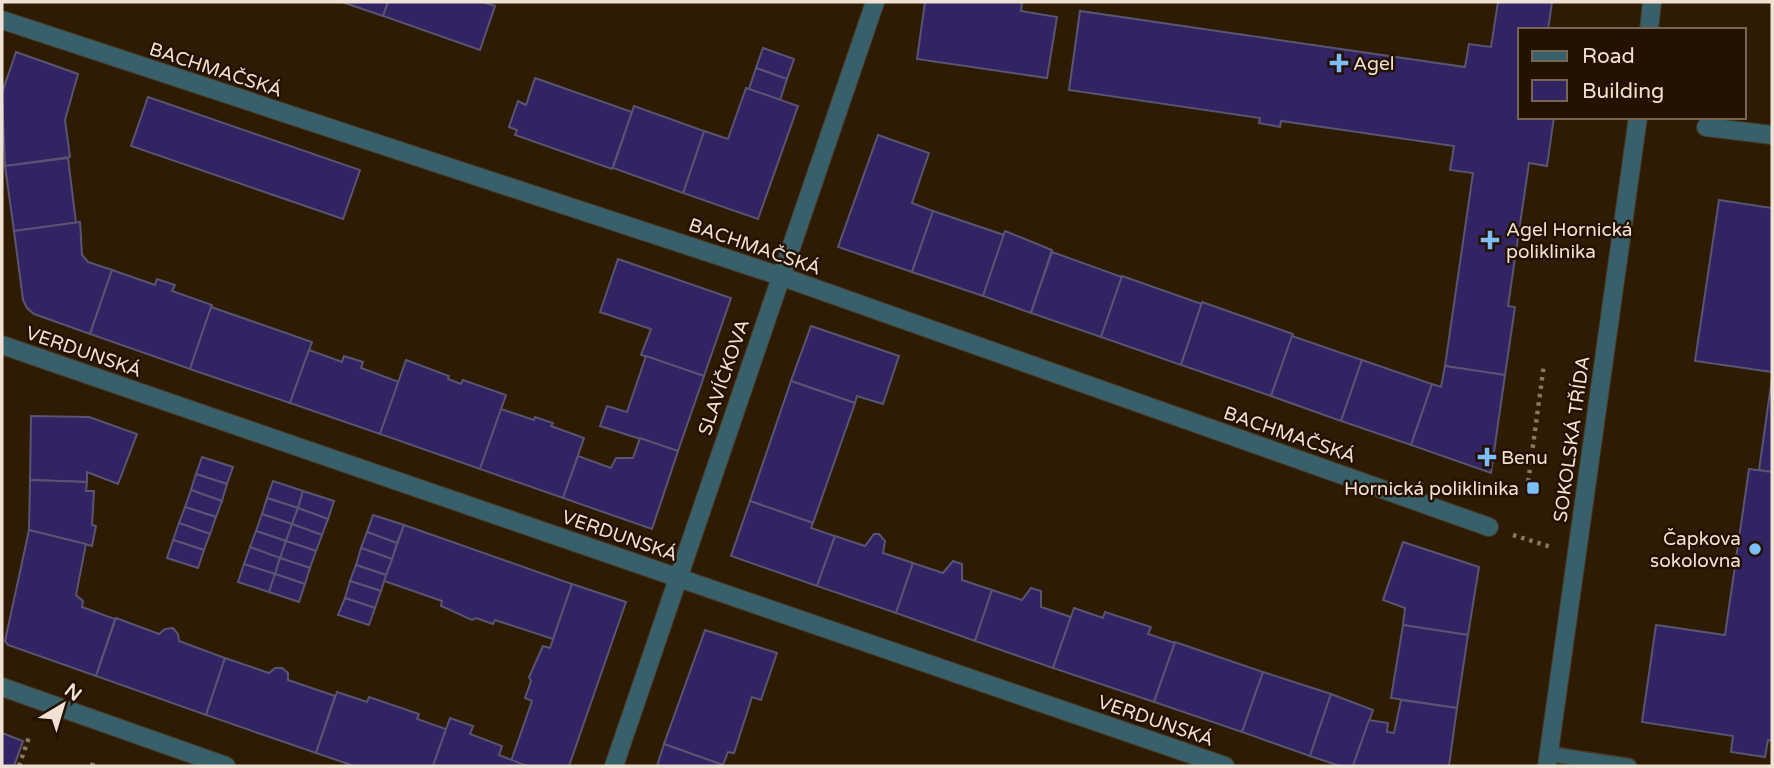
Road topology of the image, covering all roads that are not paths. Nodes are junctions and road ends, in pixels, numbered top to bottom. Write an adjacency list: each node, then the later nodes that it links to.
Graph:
1 (875, 2): 8 (street, SLAVÍČKOVA)
2 (1652, 2): 4 (street)
3 (2, 20): 8 (street, BACHMAČSKÁ)
4 (1648, 28)
5 (1638, 119): 13 (street, SOKOLSKÁ TŘÍDA)
6 (1706, 127): 7 (street)
7 (1772, 135)
8 (780, 276): 10 (street, BACHMAČSKÁ); 11 (street, SLAVÍČKOVA)
9 (2, 345): 11 (street, VERDUNSKÁ)
10 (1489, 527)
11 (677, 577): 15 (street, SLAVÍČKOVA); 16 (street, VERDUNSKÁ)
12 (2, 687): 14 (street)
13 (1548, 760): 17 (lane)
14 (226, 766)
15 (614, 766)
16 (1225, 766)
17 (1629, 766)

